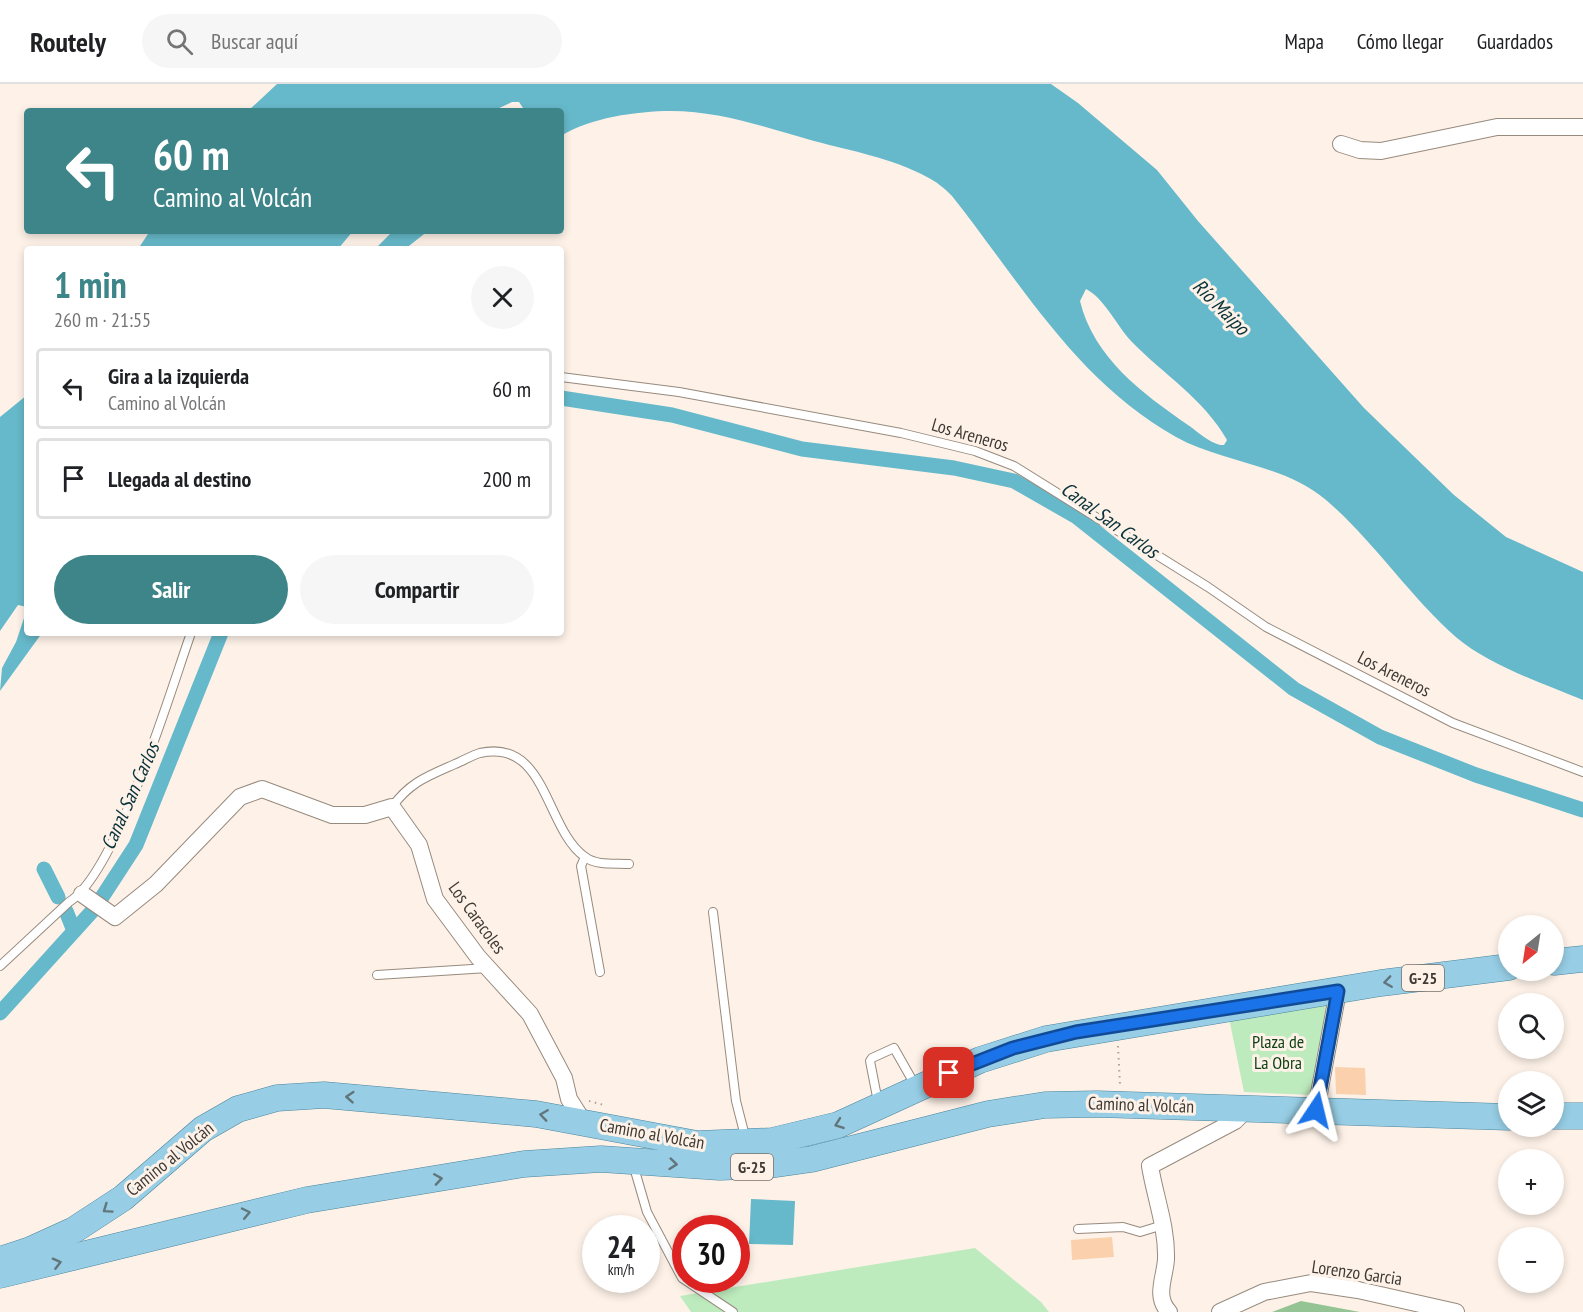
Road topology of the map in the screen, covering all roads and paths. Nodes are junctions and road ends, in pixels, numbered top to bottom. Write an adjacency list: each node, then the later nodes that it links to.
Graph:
1 (1583, 127): 2 (street)
2 (1341, 144)
3 (564, 377): 5 (lane, Los Areneros)
4 (190, 636): 9 (lane)
5 (1583, 772)
6 (392, 807): 7 (lane); 9 (street); 14 (street, Los Caracoles)
7 (585, 857): 8 (lane); 16 (lane)
8 (629, 864)
9 (83, 895): 13 (lane)
10 (712, 912): 31 (lane)
11 (1583, 959): 12 (main road)
12 (1564, 961)
13 (0, 966)
14 (489, 968): 17 (lane); 21 (street, Los Caracoles)
15 (1498, 968): 18 (main road, Camino al Volcán / G-25, one-way to 18)
16 (600, 972)
17 (377, 975)
18 (1338, 991): 19 (main road, Camino al Volcán / G-25); 26 (street)
19 (1116, 1025): 20 (main road, Camino al Volcán / G-25); 22 (path)
20 (917, 1088): 24 (main road, Camino al Volcán / G-25); 24 (lane)
21 (569, 1099): 23 (path); 30 (street, Los Caracoles)
22 (1121, 1105): 25 (main road, Camino al Volcán / G-25); 32 (main road, Camino al Volcán / G-25, one-way to 22)
23 (614, 1108)
24 (877, 1108): 31 (main road, Camino al Volcán / G-25, one-way to 31)
25 (1248, 1108): 26 (main road, Camino al Volcán / G-25); 33 (street)
26 (1316, 1110): 29 (main road, Camino al Volcán / G-25)
27 (1564, 1116): 28 (main road)
28 (1583, 1116)
29 (1498, 1117)
30 (583, 1121): 31 (main road, Camino al Volcán / G-25); 35 (main road, Camino al Volcán / G-25, one-way to 35)
31 (747, 1144)
32 (632, 1160): 36 (main road, Camino al Volcán / G-25, one-way to 32); 37 (lane)
33 (1163, 1225): 34 (lane); 38 (street)
34 (1078, 1229)
35 (0, 1260)
36 (0, 1275)
37 (733, 1312)
38 (1169, 1312)
39 (1220, 1312): 40 (street, Lorenzo Garcia)
40 (1455, 1312)

